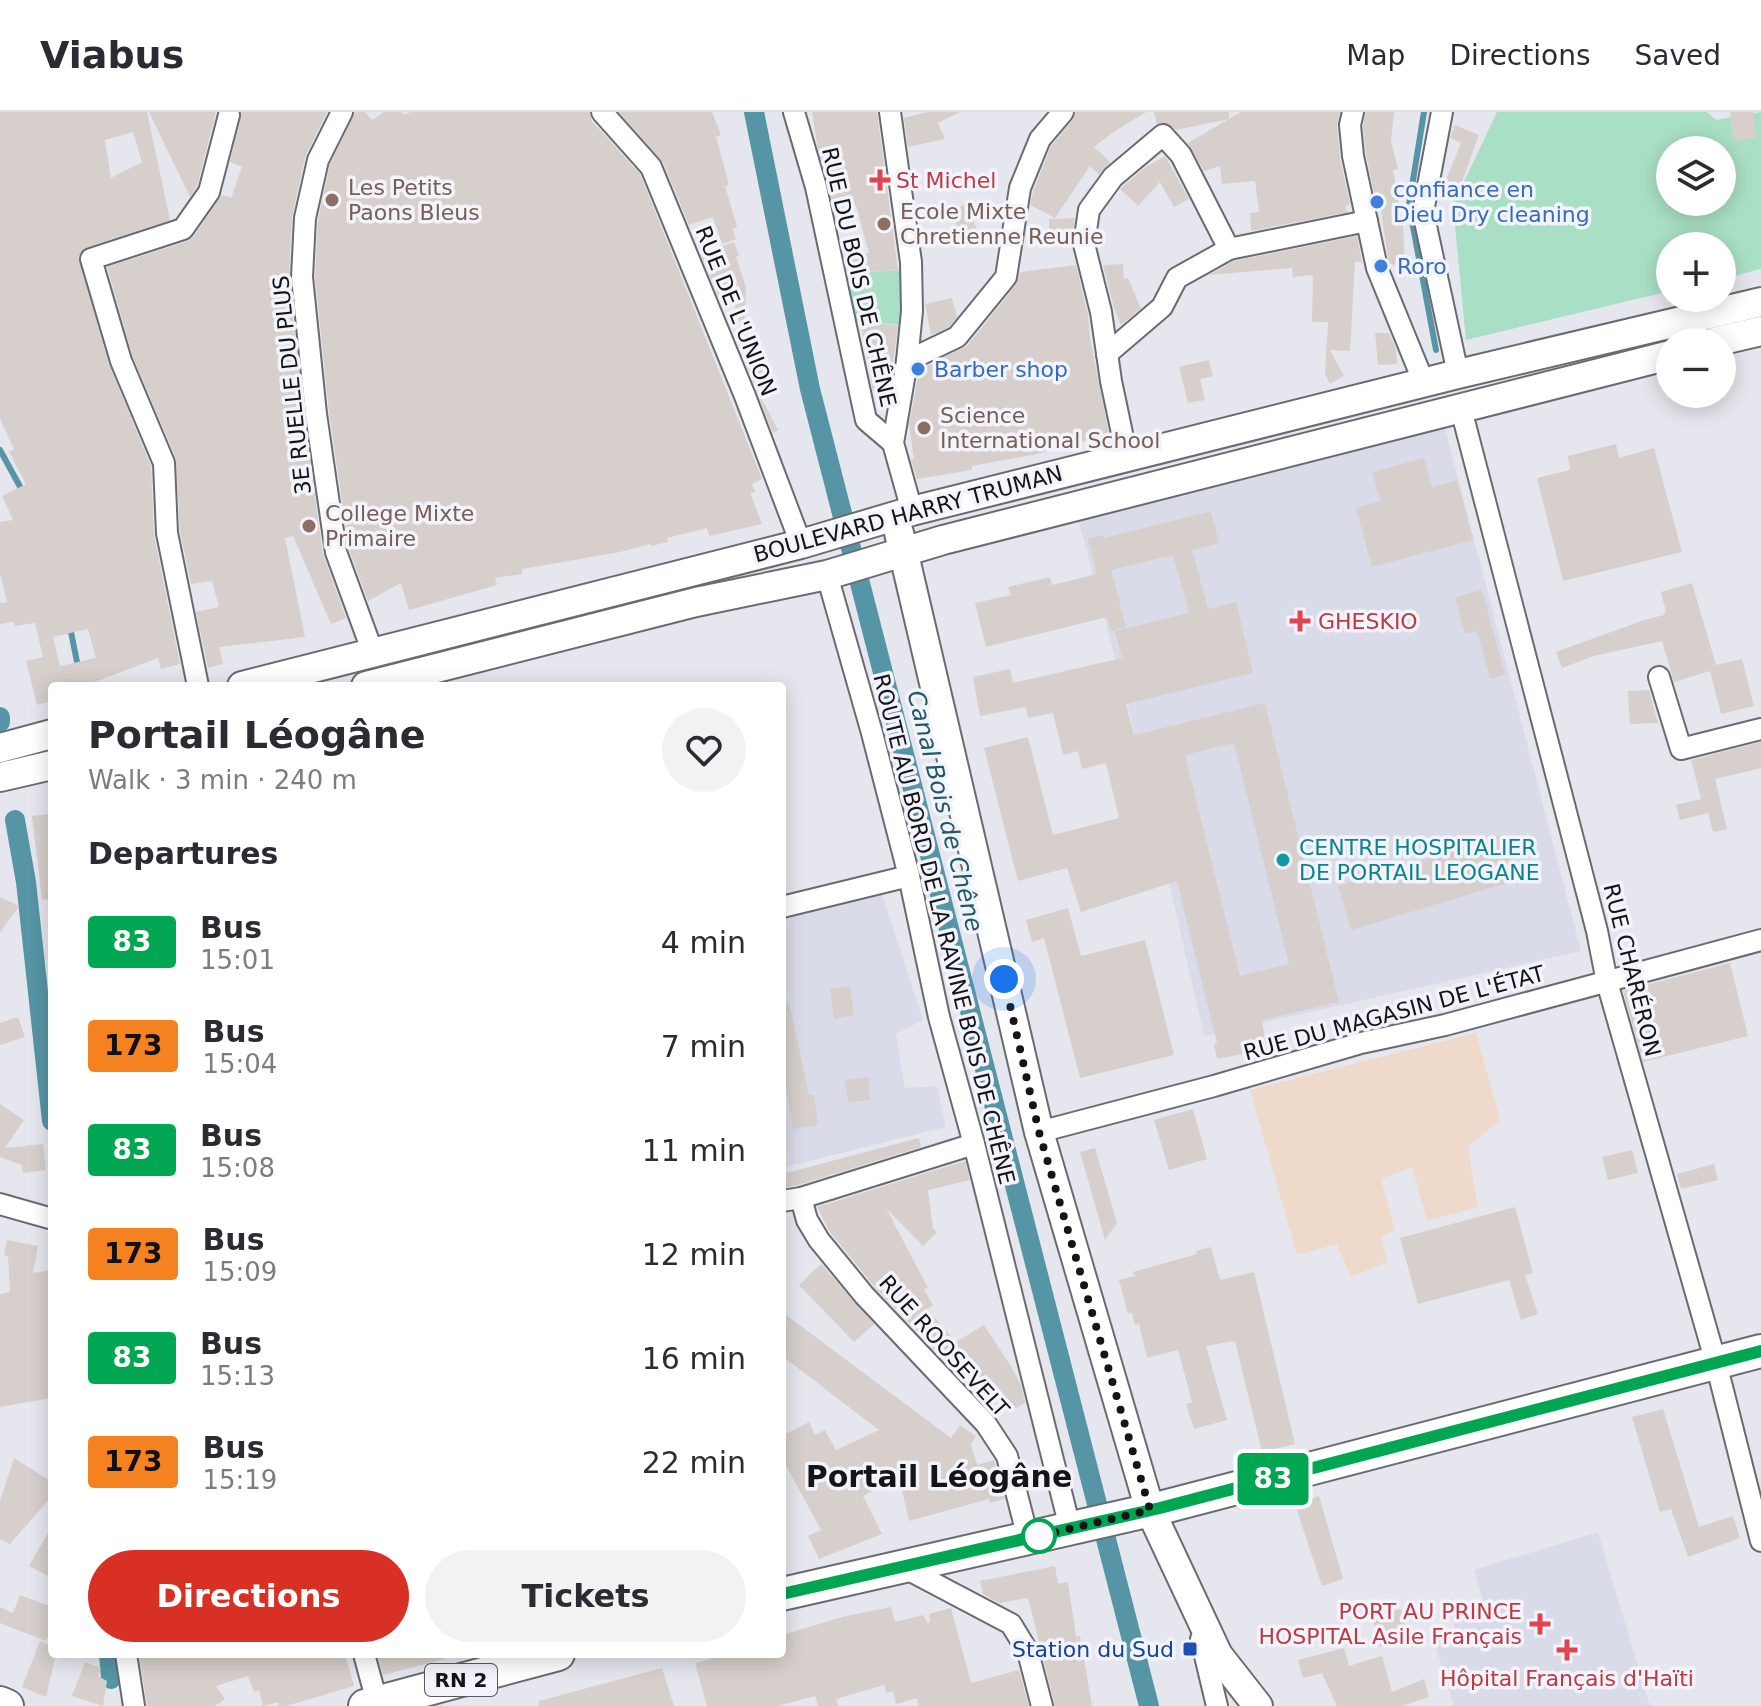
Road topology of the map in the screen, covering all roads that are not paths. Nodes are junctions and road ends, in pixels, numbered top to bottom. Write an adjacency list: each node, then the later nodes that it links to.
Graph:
1 (342, 112): 26 (street, 3E RUELLE DU PLUS)
2 (602, 112): 23 (street, RUE DE L'UNION)
3 (794, 112): 20 (street, RUE DU BOIS DE CHÊNE)
4 (890, 112): 16 (street)
5 (1063, 112): 16 (street)
6 (1353, 112): 9 (street)
7 (1442, 112): 17 (street)
8 (229, 115): 28 (street)
9 (1367, 221): 10 (street); 18 (street)
10 (1229, 249): 14 (street); 14 (street)
11 (1761, 302): 17 (main road, BOULEVARD HARRY TRUMAN)
12 (1761, 331): 13 (main road)
13 (1736, 337)
14 (1107, 354): 21 (street)
15 (1656, 359): 19 (main road, BOULEVARD HARRY TRUMAN)
16 (907, 361): 20 (street)
17 (1458, 374): 18 (main road, BOULEVARD HARRY TRUMAN)
18 (1424, 383): 21 (main road, BOULEVARD HARRY TRUMAN)
19 (1461, 409): 24 (main road, BOULEVARD HARRY TRUMAN); 39 (street, RUE CHARÉRON)
20 (893, 443): 22 (street)
21 (1127, 457): 22 (main road, BOULEVARD HARRY TRUMAN)
22 (896, 516): 23 (main road, BOULEVARD HARRY TRUMAN); 24 (main road)
23 (801, 544): 26 (main road, BOULEVARD HARRY TRUMAN)
24 (901, 552): 25 (main road, BOULEVARD HARRY TRUMAN); 40 (main road)
25 (835, 573): 30 (main road, BOULEVARD HARRY TRUMAN); 36 (street, ROUTE AU BORD DE LA RAVINE BOIS DE CHÊNE)
26 (373, 653): 29 (main road, BOULEVARD HARRY TRUMAN)
27 (1659, 677): 31 (street)
28 (197, 682)
29 (258, 682)
30 (382, 682)
31 (1761, 729)
32 (48, 735): 33 (main road)
33 (0, 748)
34 (48, 766): 35 (main road)
35 (0, 777)
36 (909, 876): 37 (street); 41 (street, ROUTE AU BORD DE LA RAVINE BOIS DE CHÊNE)
37 (786, 906)
38 (1761, 940): 39 (street, RUE DU MAGASIN DE L'ÉTAT)
39 (1607, 982): 40 (street, RUE DU MAGASIN DE L'ÉTAT); 46 (street, RUE CHARÉRON)
40 (1039, 1132): 47 (main road)
41 (974, 1144): 42 (street); 48 (street, ROUTE AU BORD DE LA RAVINE BOIS DE CHÊNE)
42 (792, 1200): 49 (street, RUE ROOSEVELT)
43 (0, 1204): 44 (street)
44 (48, 1218)
45 (1761, 1351): 46 (main road)
46 (1716, 1363): 47 (main road); 50 (street, RUE CHARÉRON)
47 (1141, 1512): 48 (main road); 53 (main road)
48 (1072, 1528): 49 (main road)
49 (1028, 1538): 51 (main road)
50 (1761, 1541)
51 (903, 1567): 52 (main road); 62 (street)
52 (786, 1593)
53 (1191, 1601): 63 (street); 64 (main road)
54 (127, 1658): 61 (street)
55 (365, 1658): 59 (street)
56 (528, 1658): 57 (main road, RN 2)
57 (483, 1664): 59 (main road, RN 2)
58 (0, 1703): 60 (main road)
59 (371, 1704)
60 (7, 1706)
61 (134, 1706)
62 (1042, 1706)
63 (1217, 1706)
64 (1258, 1706)

